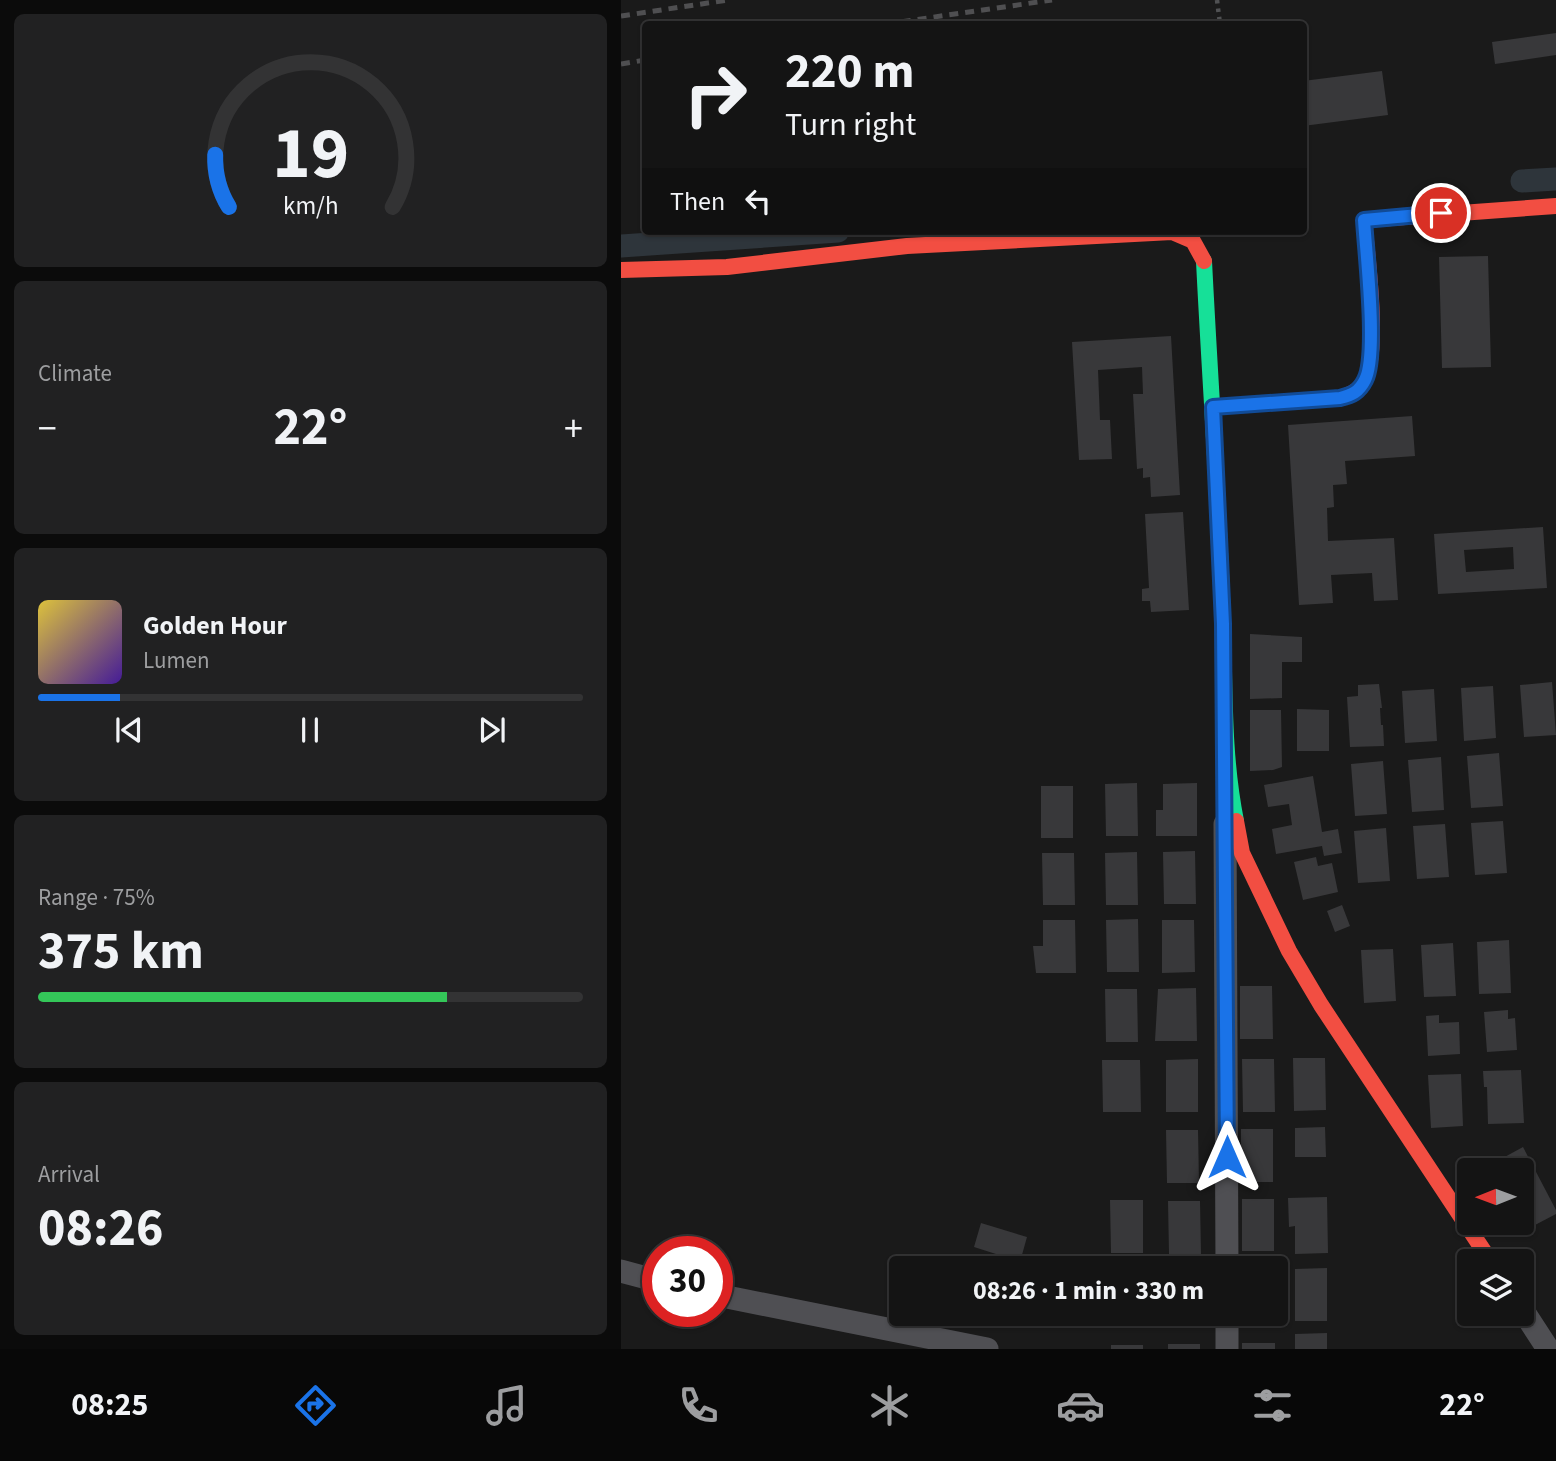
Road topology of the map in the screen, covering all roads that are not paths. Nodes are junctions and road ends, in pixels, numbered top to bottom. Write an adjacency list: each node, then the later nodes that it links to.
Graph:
1 (1556, 206): 5 (street)
2 (1115, 235): 4 (street)
3 (1182, 235): 5 (street)
4 (621, 270)
5 (1213, 407): 6 (street)
6 (1225, 740): 7 (street); 8 (street)
7 (1482, 1249)
8 (1227, 1256)
9 (621, 1271): 10 (street)
10 (642, 1277)
11 (733, 1298): 14 (street)
12 (1227, 1326): 15 (street)
13 (1533, 1326): 16 (street)
14 (987, 1349)
15 (1227, 1349)
16 (1548, 1349)

